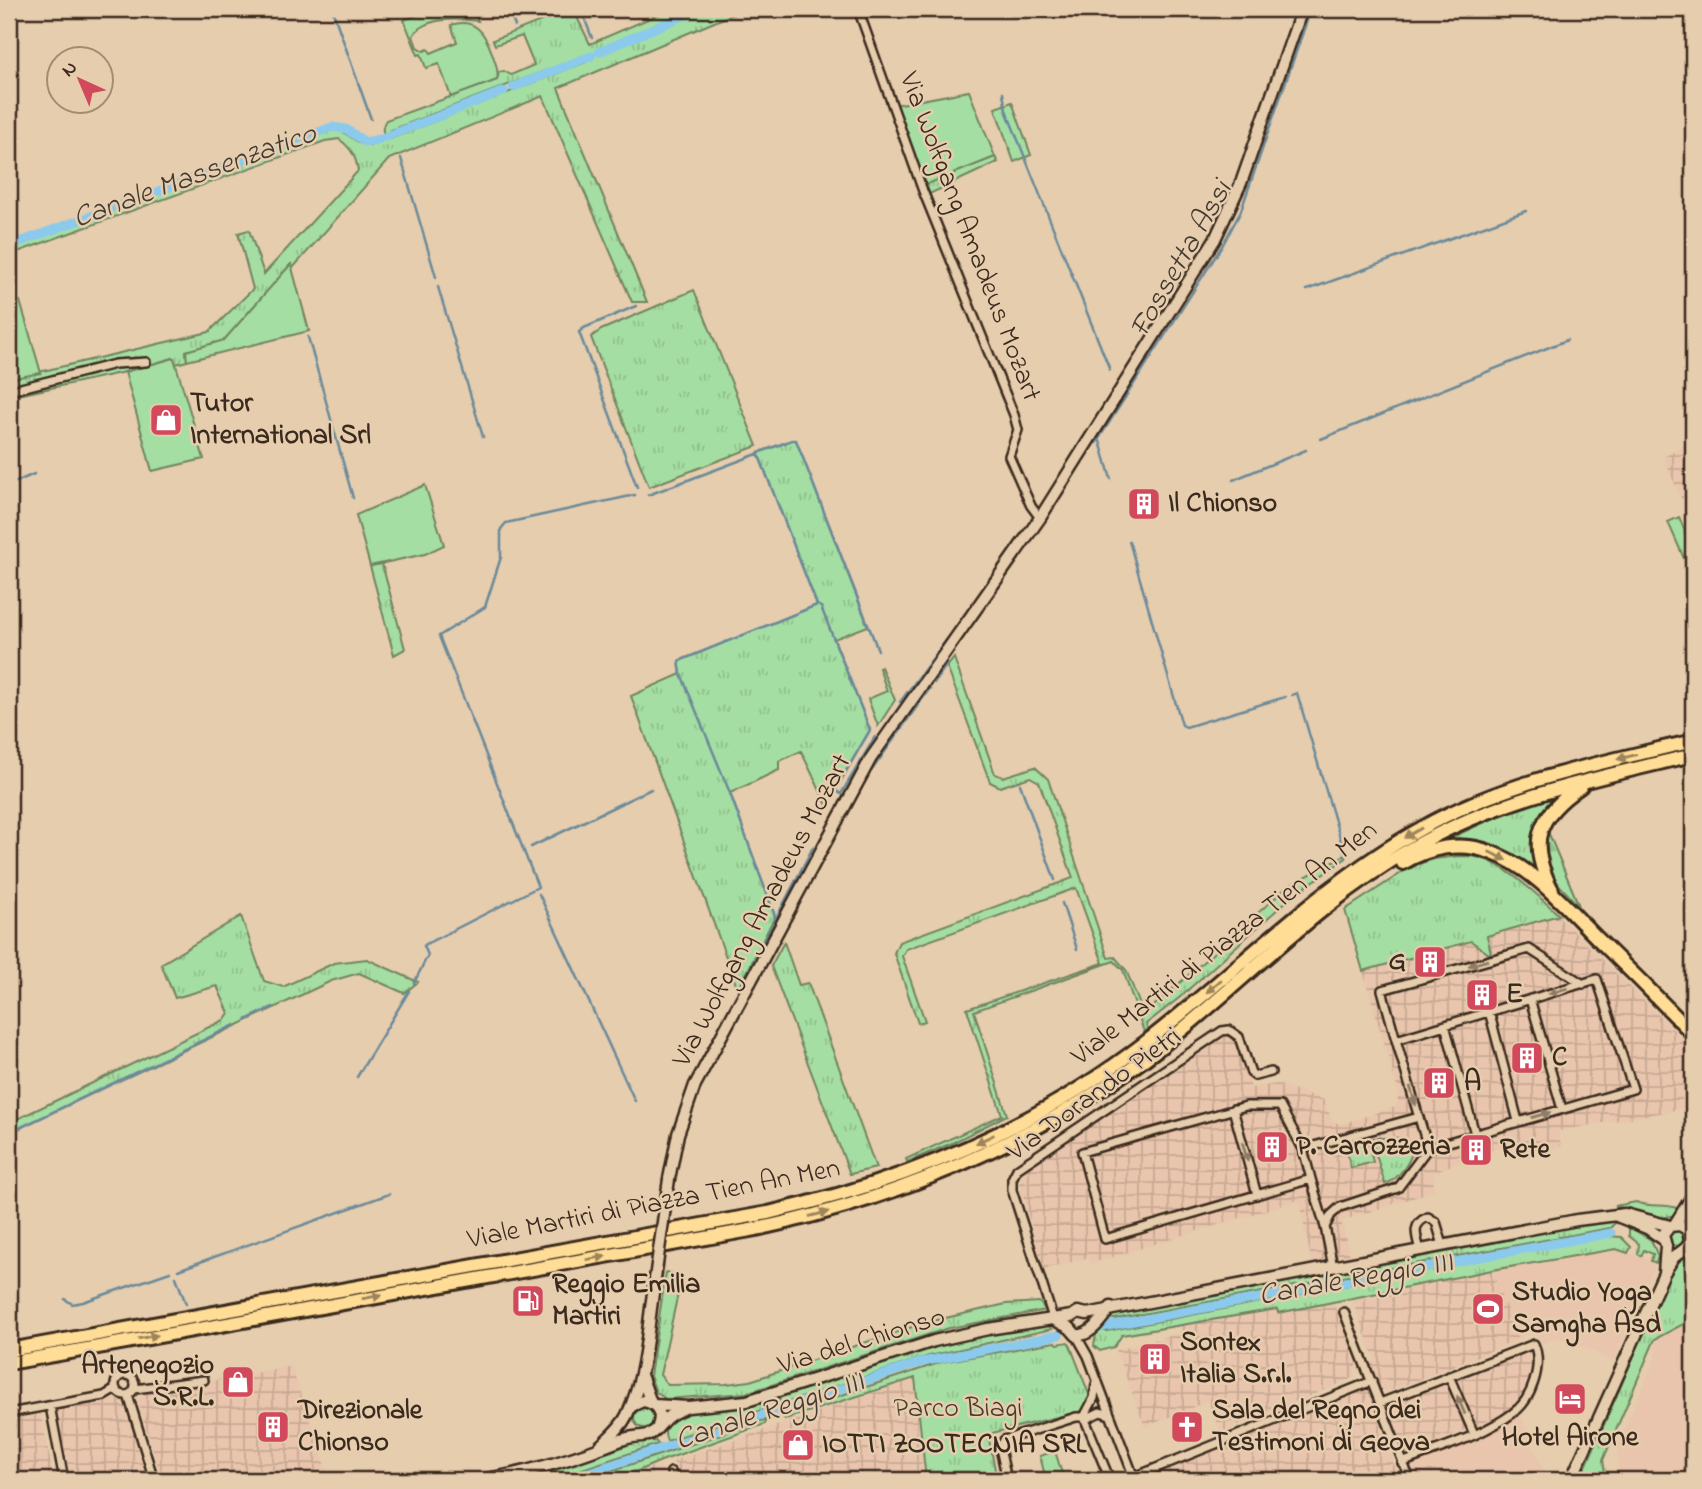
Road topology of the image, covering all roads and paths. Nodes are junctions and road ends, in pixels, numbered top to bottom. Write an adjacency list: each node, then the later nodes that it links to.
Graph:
1 (858, 9): 5 (street, Via Wolfgang Amadeus Mozart)
2 (1302, 9): 5 (main road, Via Wolfgang Amadeus Mozart)
3 (146, 362): 4 (street)
4 (9, 391)
5 (1040, 518): 49 (main road, Via Wolfgang Amadeus Mozart, bridge)
6 (1693, 741): 46 (highway, Viale Martiri di Piazza Tien An Men, one-way to 46)
7 (1693, 755): 8 (highway, Viale Martiri di Piazza Tien An Men)
8 (1590, 780): 9 (highway, Viale Martiri di Piazza Tien An Men); 10 (highway)
9 (1344, 893): 10 (highway, one-way to 10); 48 (highway, Viale Martiri di Piazza Tien An Men, one-way to 9)
10 (1553, 894): 15 (highway)
11 (1583, 984): 12 (street, one-way to 12); 16 (street, one-way to 16); 18 (street)
12 (1530, 999): 13 (street); 18 (street)
13 (1489, 1012): 14 (street); 21 (street)
14 (1445, 1025): 16 (street); 22 (street)
15 (1693, 1034)
16 (1396, 1040): 20 (street, one-way to 20)
17 (1270, 1072): 43 (street, Via Dorando Pietri)
18 (1562, 1108): 21 (street, one-way to 18)
19 (1233, 1109): 24 (street); 26 (street, one-way to 26); 26 (street)
20 (1419, 1117): 23 (street); 24 (street)
21 (1518, 1121): 22 (street)
22 (1475, 1134): 23 (street)
23 (1428, 1148): 31 (street)
24 (1303, 1149): 25 (street)
25 (1311, 1179): 26 (street); 31 (street)
26 (1257, 1195)
27 (1693, 1195): 30 (main road)
28 (1693, 1213): 32 (main road)
29 (1613, 1215): 30 (main road, Via del Chionso); 33 (main road); 34 (main road, Via del Chionso)
30 (1672, 1225): 32 (main road); 33 (main road)
31 (1325, 1227): 37 (street)
32 (1688, 1230): 36 (main road)
33 (1665, 1243): 36 (main road); 38 (main road)
34 (1443, 1245): 35 (main road, Via del Chionso); 35 (street)
35 (1420, 1250): 37 (main road, Via del Chionso)
36 (1679, 1251): 38 (main road)
37 (1333, 1267): 39 (main road, Via del Chionso)
38 (1664, 1273): 80 (main road)
39 (1111, 1307): 41 (main road, Via del Chionso); 45 (main road)
40 (1344, 1312): 53 (street)
41 (1087, 1314): 42 (main road, Via del Chionso); 45 (main road)
42 (1072, 1316): 43 (main road, Via del Chionso); 44 (main road)
43 (1052, 1318): 44 (main road); 61 (main road, Via del Chionso)
44 (1073, 1331): 45 (main road); 47 (street)
45 (1090, 1331): 47 (street)
46 (9, 1350)
47 (1088, 1356): 52 (street)
48 (9, 1363)
49 (641, 1374): 58 (main road, Via Wolfgang Amadeus Mozart); 60 (main road, Via Wolfgang Amadeus Mozart)
50 (1449, 1376): 57 (street); 67 (street, one-way to 50); 67 (street)
51 (204, 1380): 55 (street)
52 (1097, 1380): 63 (street); 65 (street)
53 (1372, 1381): 57 (street); 72 (street)
54 (116, 1389): 55 (street); 56 (street); 59 (street)
55 (135, 1389): 56 (street)
56 (128, 1395): 74 (street)
57 (1380, 1403): 70 (street)
58 (653, 1404): 60 (main road, Via del Chionso); 61 (main road, Via del Chionso); 66 (main road)
59 (50, 1406): 62 (street); 73 (street)
60 (632, 1406): 64 (main road)
61 (688, 1407): 66 (main road, Via del Chionso)
62 (9, 1413)
63 (1110, 1415): 65 (street); 72 (street)
64 (626, 1417): 68 (main road); 69 (main road)
65 (1084, 1417): 77 (street); 78 (street)
66 (659, 1426): 68 (main road, Via del Chionso)
67 (1474, 1434): 70 (street)
68 (638, 1435): 69 (main road, Via del Chionso)
69 (595, 1451): 75 (main road, Via del Chionso)
70 (1402, 1463): 79 (street)
71 (671, 1472): 76 (street)
72 (1135, 1479)
73 (64, 1480)
74 (155, 1480)
75 (480, 1480)
76 (675, 1480)
77 (1007, 1480)
78 (1110, 1480)
79 (1410, 1480)
80 (1571, 1480)

